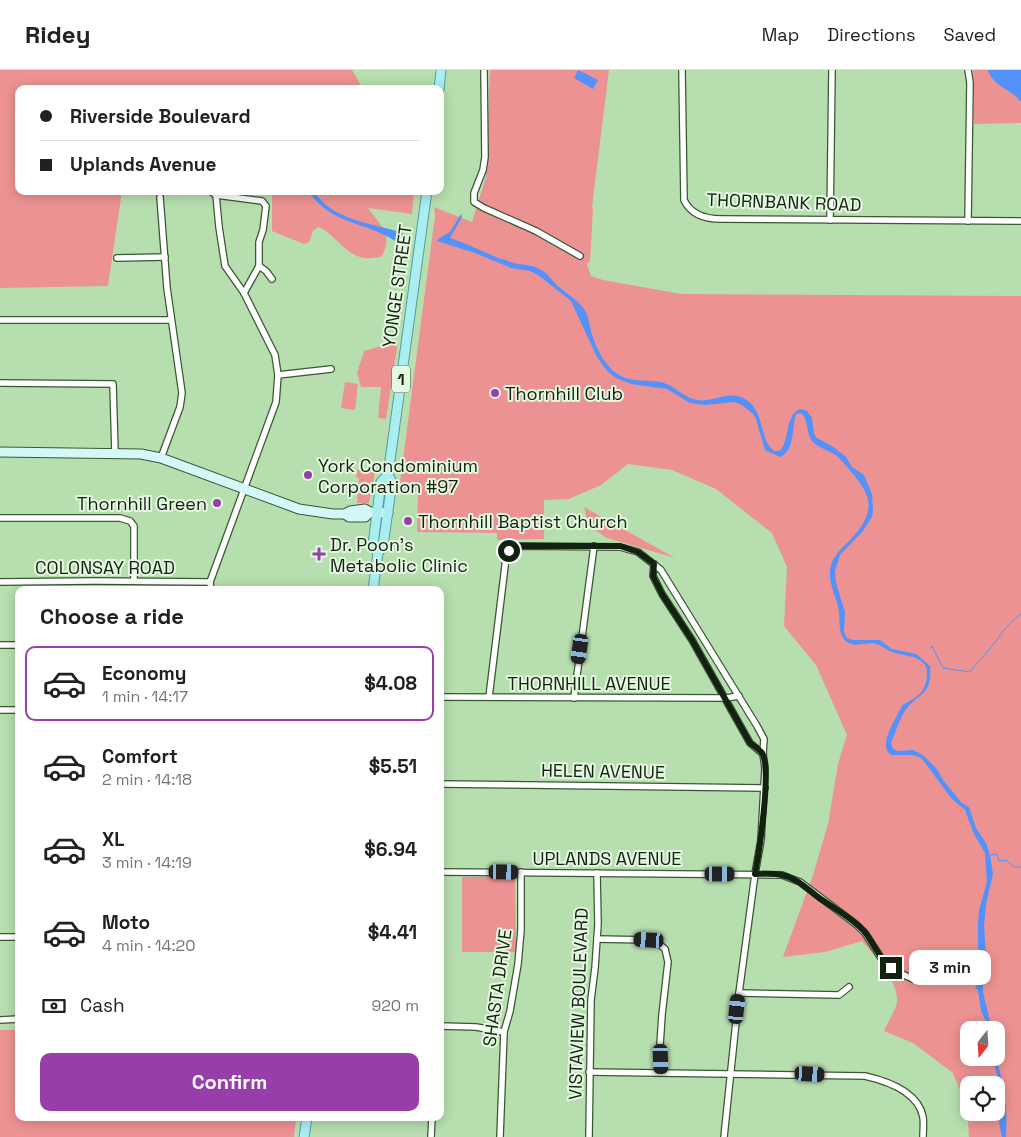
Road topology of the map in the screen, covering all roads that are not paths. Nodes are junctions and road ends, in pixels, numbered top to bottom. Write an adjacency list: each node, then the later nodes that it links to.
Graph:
1 (441, 70): 6 (main road)
2 (484, 70): 13 (street)
3 (682, 70): 10 (street, THORNBANK ROAD)
4 (832, 70): 10 (street)
5 (968, 70): 11 (street)
6 (439, 85)
7 (216, 195): 16 (street); 18 (street)
8 (426, 195): 27 (main road, YONGE STREET / 1)
9 (160, 197): 14 (street)
10 (830, 220): 11 (street, THORNBANK ROAD)
11 (968, 221): 12 (street, THORNBANK ROAD)
12 (1021, 221)
13 (580, 256)
14 (165, 257): 15 (street); 20 (street)
15 (117, 258)
16 (260, 266): 17 (street); 18 (street)
17 (272, 279)
18 (244, 293): 22 (street)
19 (0, 320): 20 (street)
20 (171, 320): 26 (street)
21 (331, 369): 22 (street)
22 (278, 375): 28 (street)
23 (0, 383): 25 (street)
24 (0, 452): 25 (street)
25 (115, 453): 26 (street)
26 (161, 458): 28 (street)
27 (388, 475): 29 (main road, YONGE STREET / 1); 30 (main road, YONGE STREET / 1)
28 (245, 489): 31 (street); 39 (street)
29 (380, 490): 30 (street); 31 (main road, YONGE STREET / 1)
30 (391, 491): 32 (main road, YONGE STREET / 1)
31 (374, 512): 32 (street); 35 (main road, YONGE STREET / 1)
32 (388, 513): 35 (main road, YONGE STREET / 1)
33 (0, 518): 37 (street)
34 (594, 546): 36 (street); 46 (street); 47 (street)
35 (378, 554): 41 (main road, YONGE STREET / 1)
36 (654, 564): 44 (street); 48 (street)
37 (134, 581): 38 (street, COLONSAY ROAD); 39 (street, COLONSAY ROAD)
38 (0, 582)
39 (210, 582): 40 (street)
40 (210, 586)
41 (374, 586)
42 (0, 645): 43 (street)
43 (15, 645)
44 (739, 696): 48 (street, THORNHILL AVENUE); 51 (street)
45 (444, 697): 46 (street, THORNHILL AVENUE)
46 (489, 697): 47 (street, THORNHILL AVENUE)
47 (574, 698): 48 (street, THORNHILL AVENUE)
48 (726, 698): 51 (street)
49 (0, 710): 50 (street)
50 (15, 710)
51 (763, 754): 53 (street)
52 (444, 784): 53 (street, HELEN AVENUE)
53 (765, 788): 57 (street)
54 (444, 872): 55 (street, UPLANDS AVENUE)
55 (521, 872): 56 (street, UPLANDS AVENUE); 67 (street, SHASTA DRIVE)
56 (597, 873): 57 (street, UPLANDS AVENUE); 60 (street, VISTAVIEW BOULEVARD)
57 (755, 874): 61 (street, UPLANDS AVENUE); 63 (street)
58 (0, 937): 59 (street)
59 (15, 937)
60 (597, 939): 68 (street, VISTAVIEW BOULEVARD); 69 (street)
61 (913, 979)
62 (849, 987): 63 (street)
63 (739, 993): 70 (street)
64 (15, 1019): 65 (street)
65 (0, 1020)
66 (444, 1026): 67 (street)
67 (504, 1032): 75 (street, SHASTA DRIVE)
68 (589, 1072): 69 (street); 76 (street, VISTAVIEW BOULEVARD)
69 (662, 1072): 70 (street)
70 (731, 1074): 77 (street); 78 (street)
71 (307, 1121): 73 (main road)
72 (432, 1121): 74 (street)
73 (304, 1137)
74 (432, 1137)
75 (500, 1137)
76 (588, 1137)
77 (724, 1137)
78 (923, 1137)

